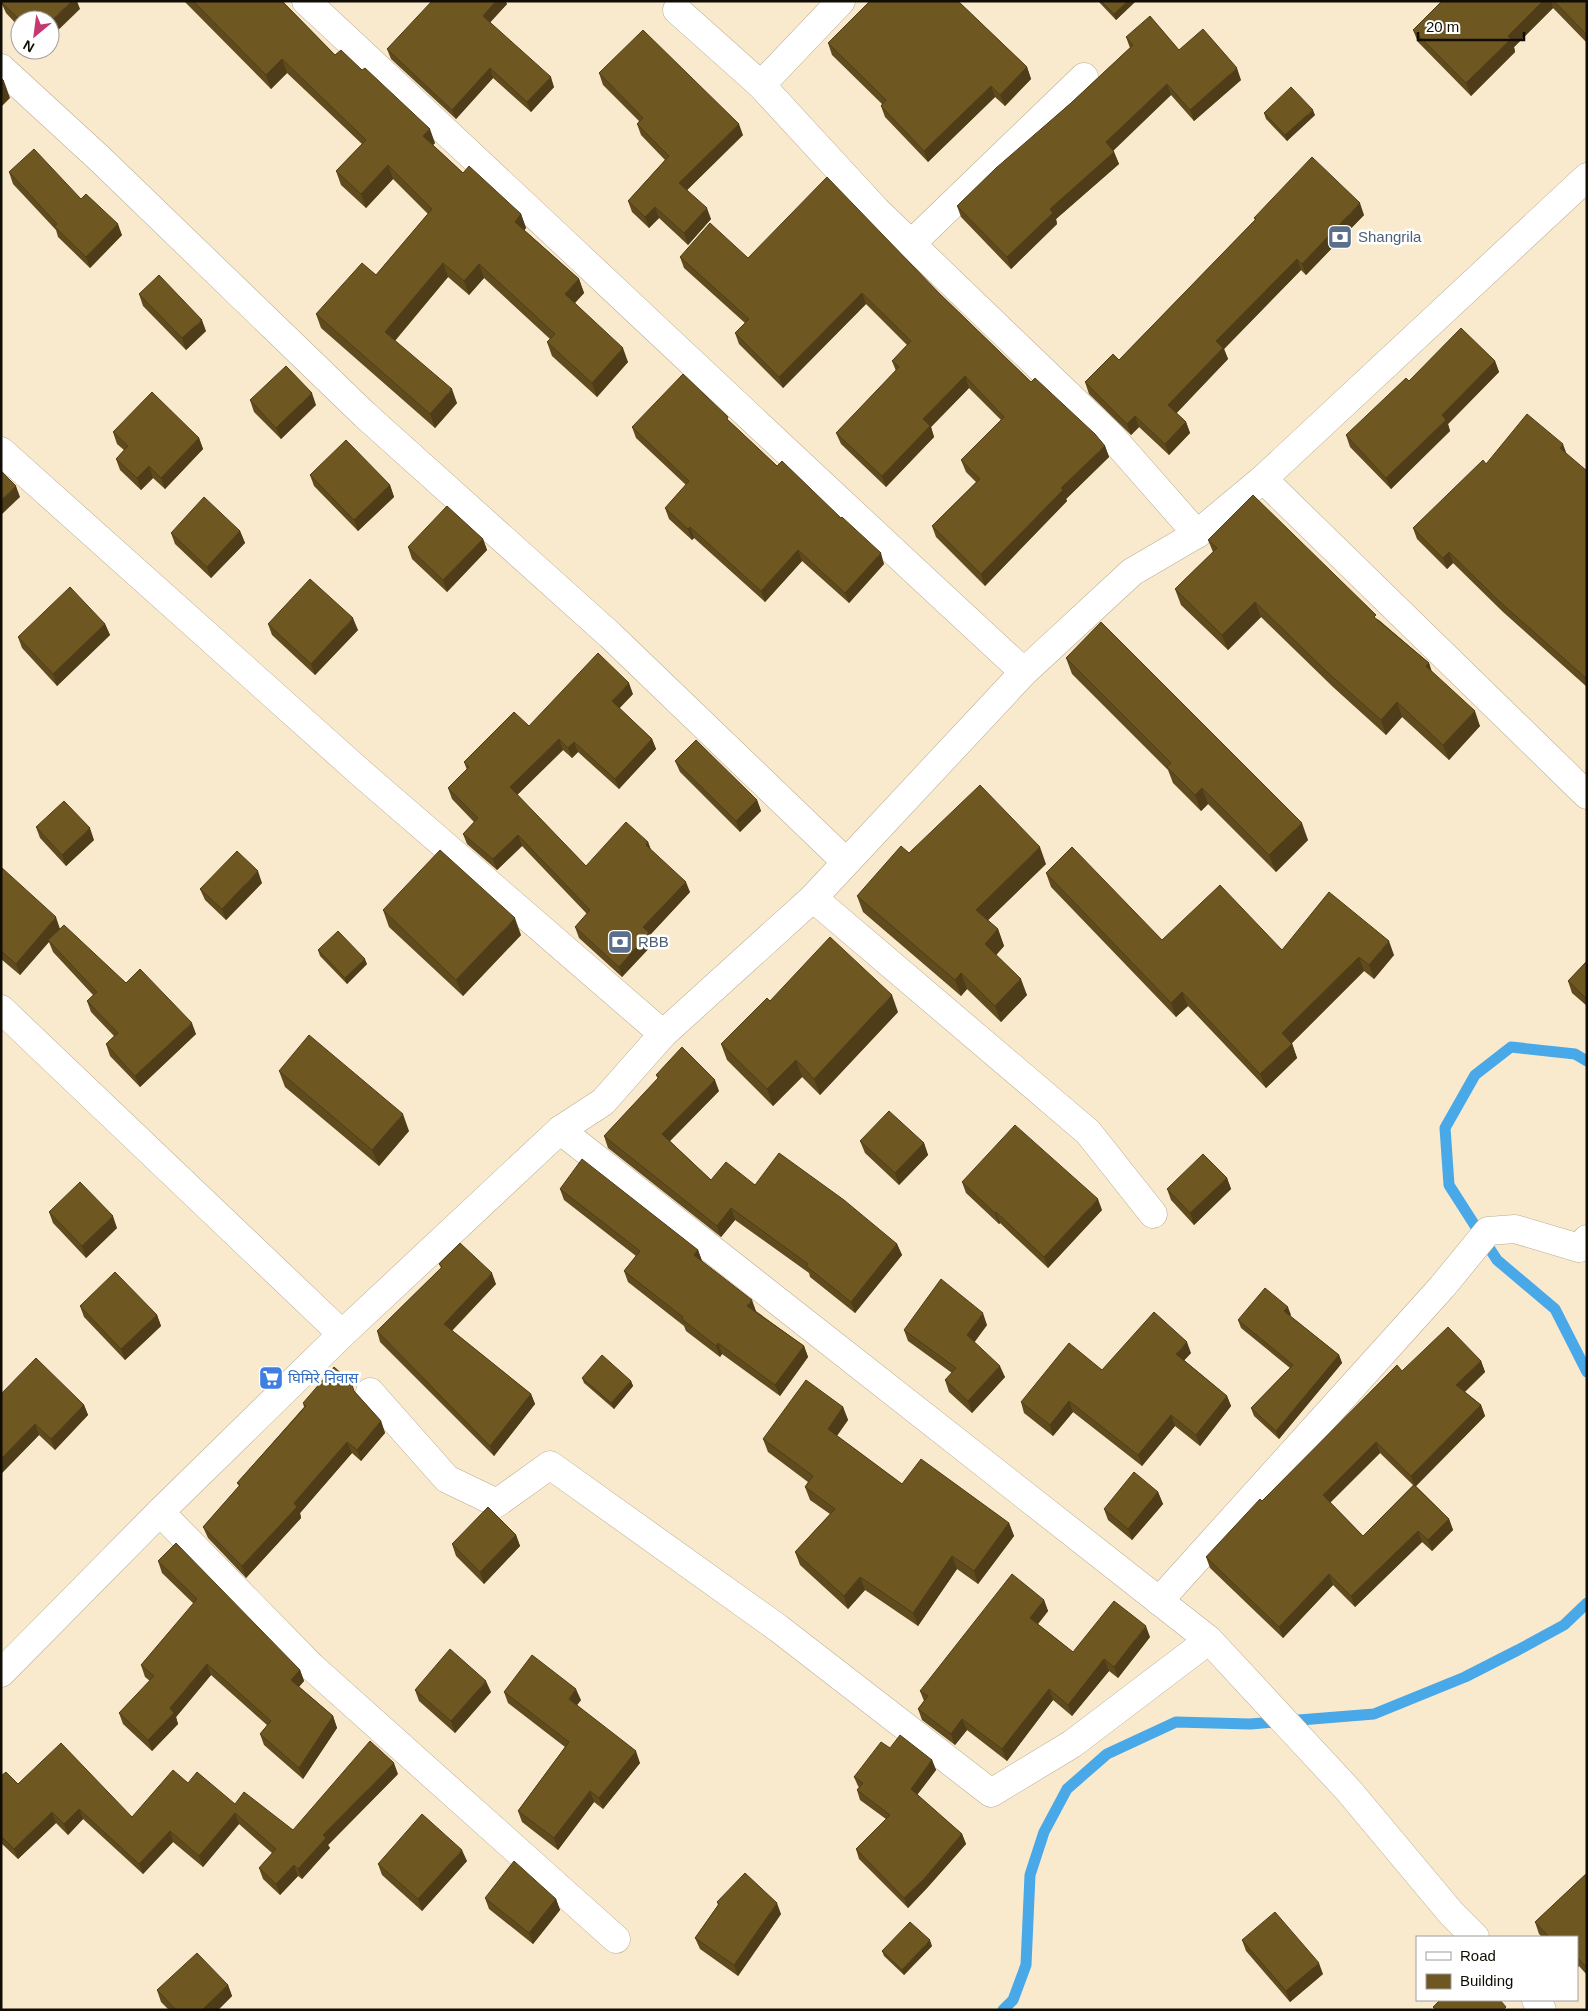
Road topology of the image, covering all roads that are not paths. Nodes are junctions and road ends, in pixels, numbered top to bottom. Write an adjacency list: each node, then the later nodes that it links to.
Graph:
1 (306, 1): 12 (street)
2 (841, 1): 6 (street)
3 (677, 10): 6 (street)
4 (1, 68): 14 (street)
5 (1084, 77): 8 (street)
6 (761, 85): 8 (street)
7 (1587, 177): 10 (street)
8 (911, 244): 11 (street)
9 (1, 451): 17 (street)
10 (1263, 479): 11 (street); 13 (street)
11 (1196, 534): 12 (street)
12 (1024, 672): 14 (street)
13 (1587, 795)
14 (845, 862): 15 (street)
15 (812, 898): 17 (street); 19 (street)
16 (1, 1010): 21 (street)
17 (663, 1034): 18 (street)
18 (560, 1130): 21 (street); 24 (street)
19 (1153, 1214)
20 (1587, 1239): 24 (street)
21 (342, 1334): 23 (street)
22 (370, 1392): 25 (street)
23 (160, 1512): 26 (street); 28 (street)
24 (1160, 1600): 25 (street)
25 (1209, 1640): 27 (street)
26 (1, 1673)
27 (1474, 1936)
28 (616, 1940)

